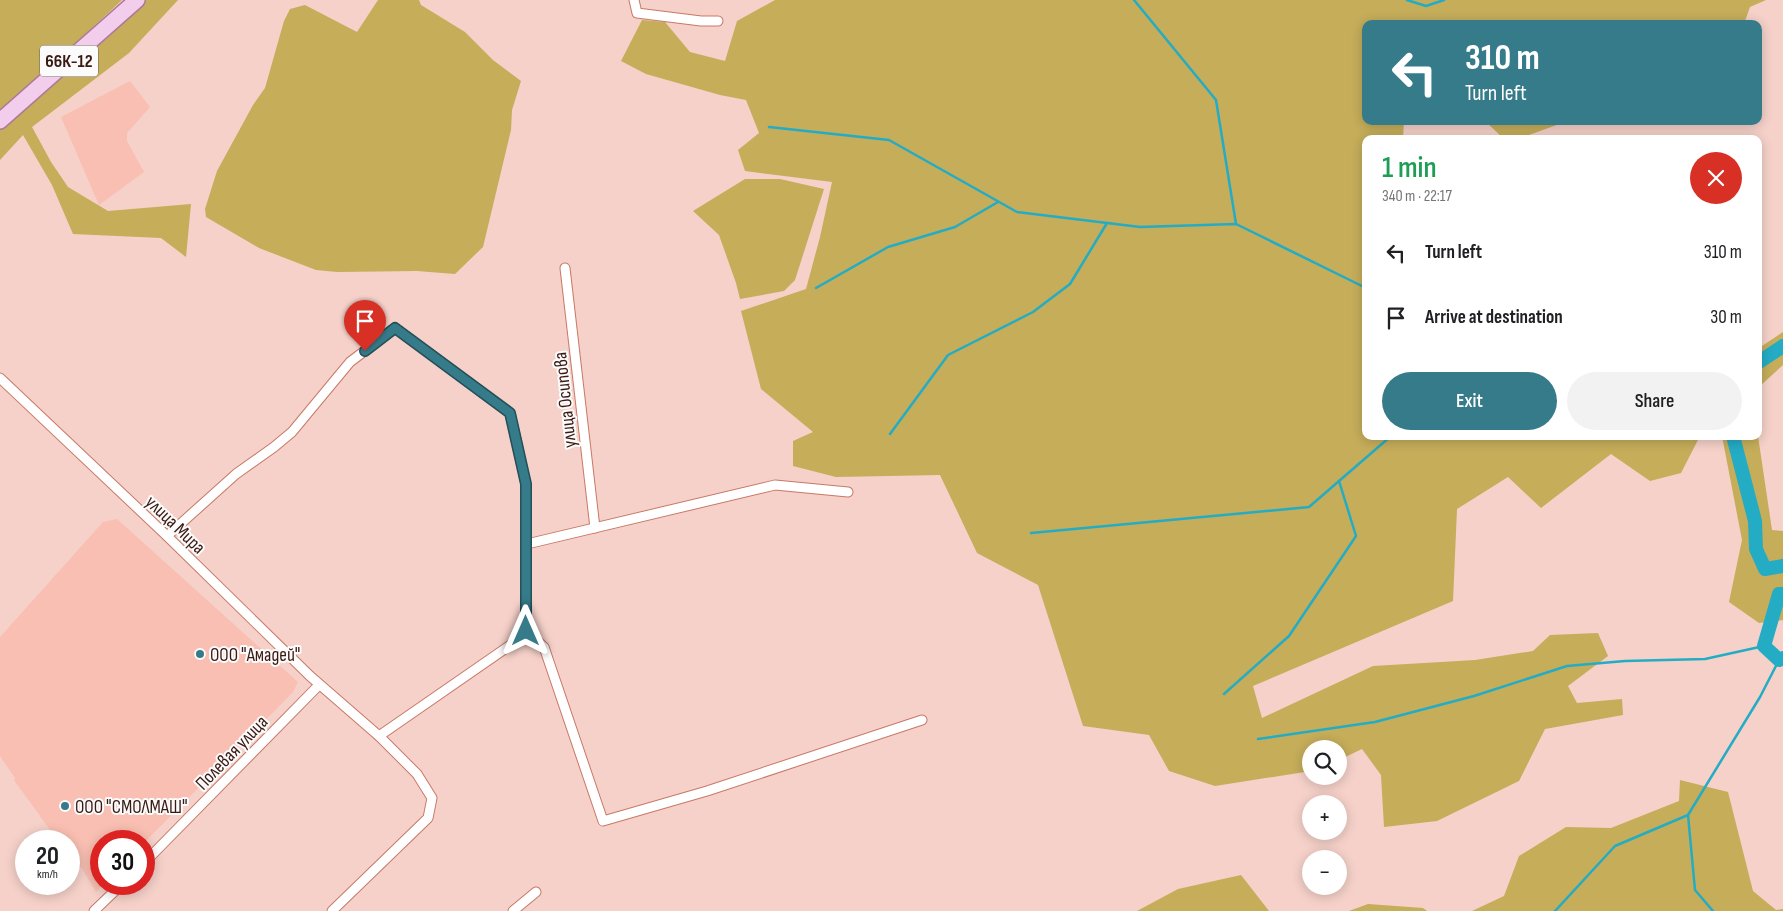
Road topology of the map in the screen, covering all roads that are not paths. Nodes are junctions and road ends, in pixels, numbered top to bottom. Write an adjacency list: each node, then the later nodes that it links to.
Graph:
1 (137, 0): 4 (main road, 66К-12)
2 (634, 0): 3 (street)
3 (718, 21)
4 (0, 121)
5 (565, 268): 10 (street, улица Осипова)
6 (0, 378): 7 (street, улица Мира)
7 (9, 387): 8 (street); 11 (street, улица Мира)
8 (0, 393)
9 (848, 492): 10 (street)
10 (595, 528): 12 (street)
11 (167, 536): 12 (street); 14 (street, улица Мира)
12 (527, 544): 13 (street)
13 (526, 631): 15 (street); 16 (street)
14 (319, 685): 16 (street, улица Мира); 17 (street, Полевая улица)
15 (922, 720)
16 (379, 736): 21 (street, улица Мира)
17 (155, 852)
18 (536, 892): 22 (street)
19 (111, 895): 20 (street)
20 (94, 911)
21 (332, 911)
22 (514, 911)

